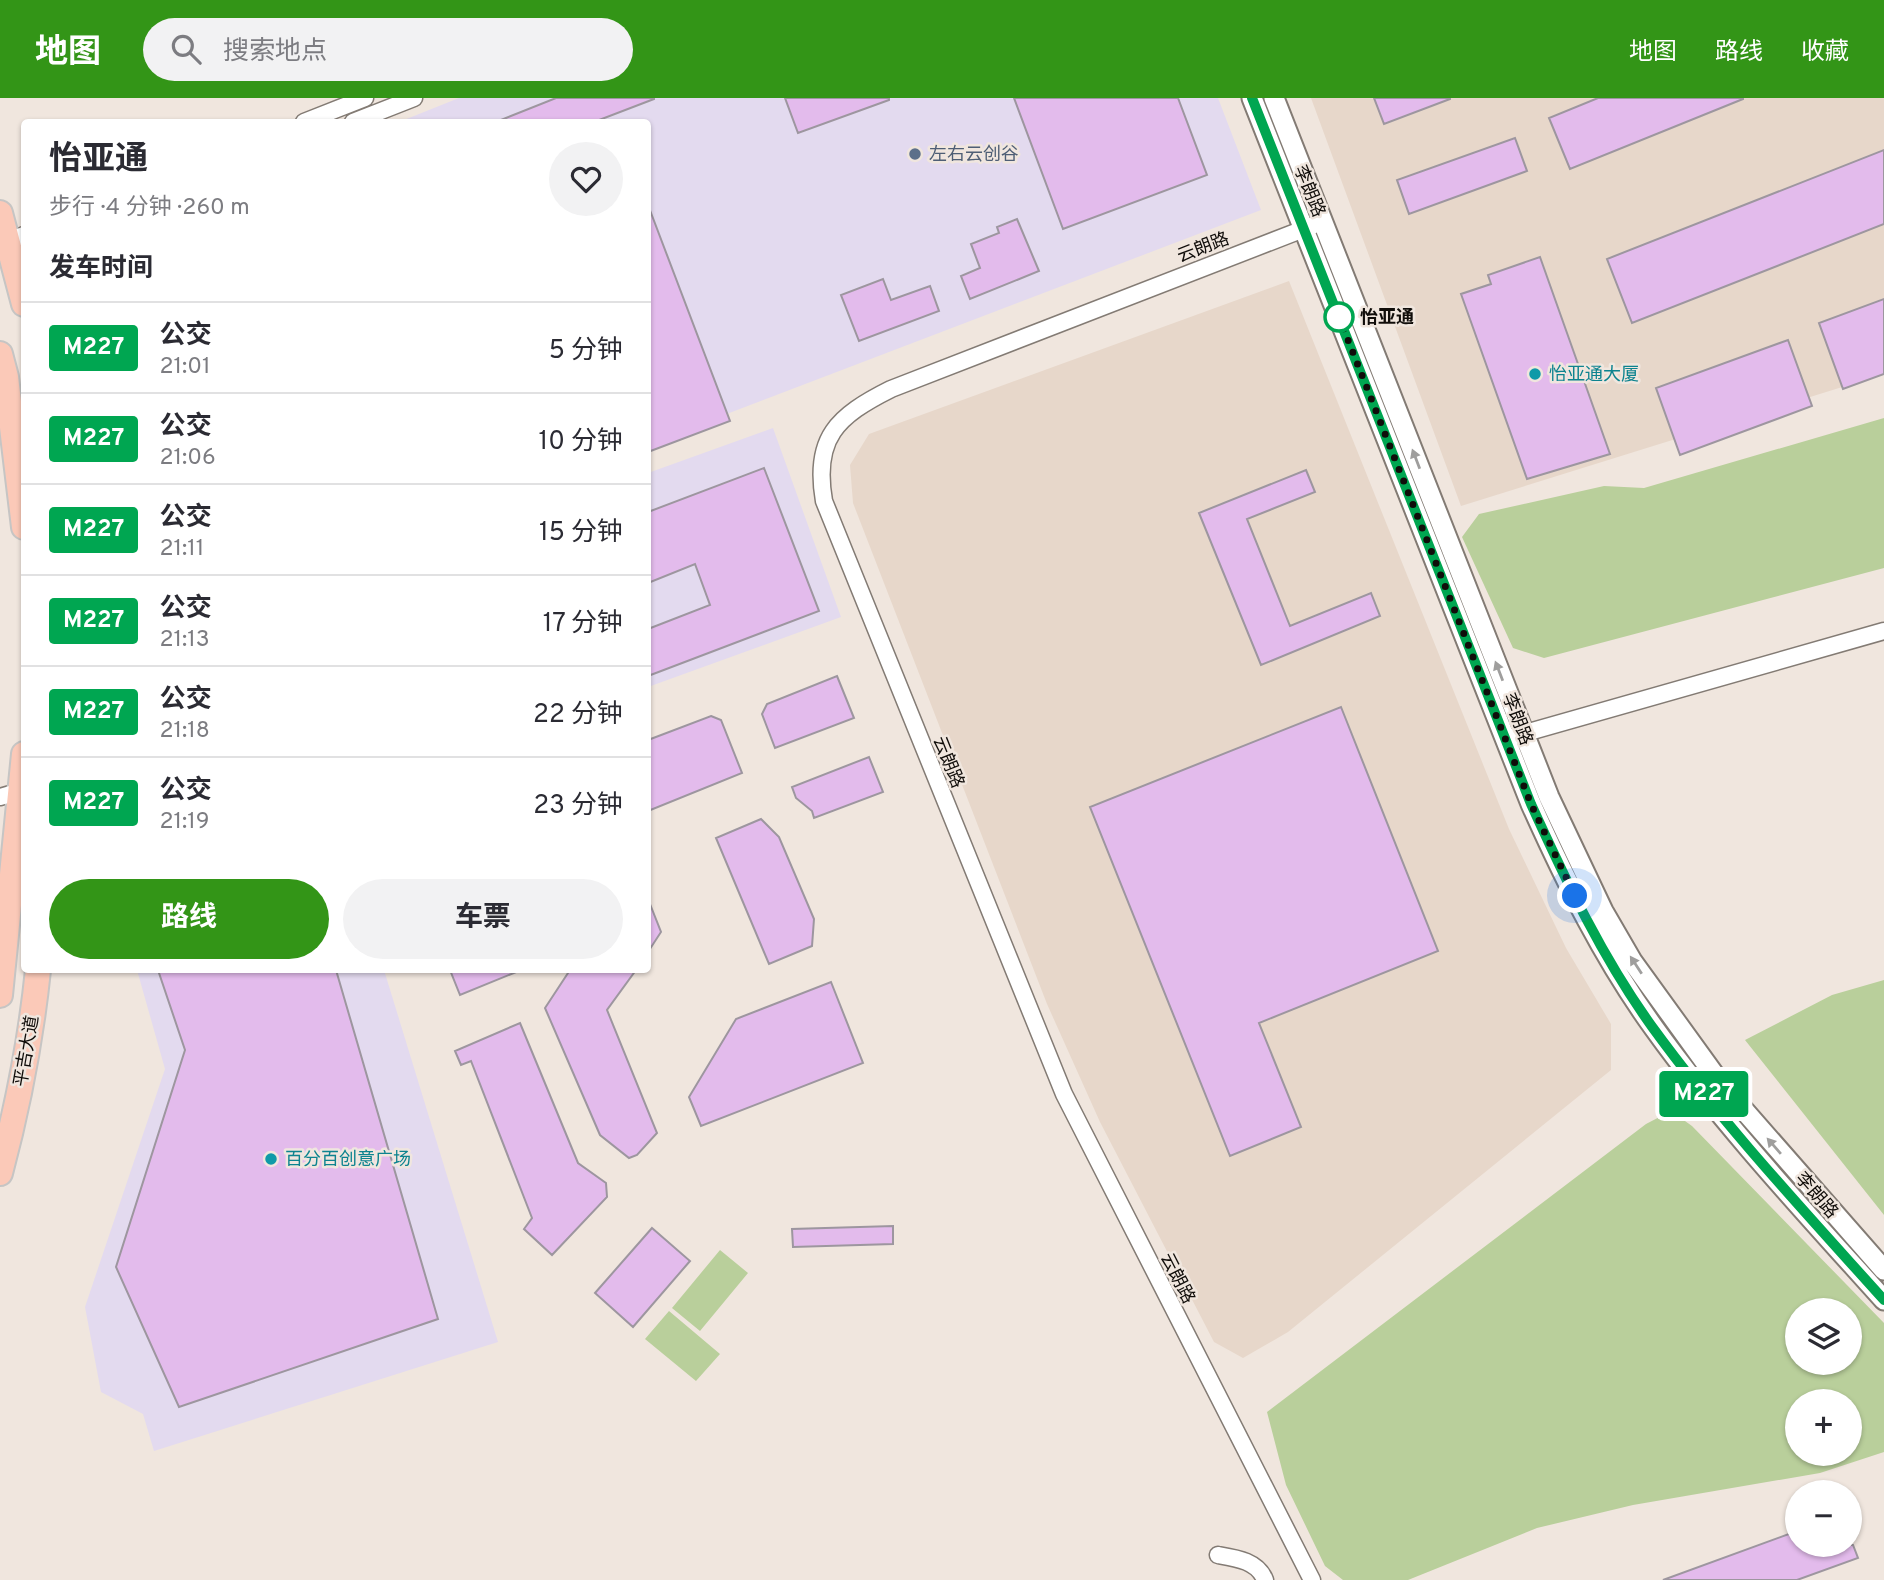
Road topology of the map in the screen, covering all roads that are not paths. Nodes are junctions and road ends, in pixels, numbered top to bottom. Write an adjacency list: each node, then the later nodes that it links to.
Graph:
1 (365, 98): 5 (street)
2 (414, 98): 6 (street)
3 (1252, 98): 8 (street, 李朗路)
4 (1273, 98): 8 (street, 李朗路)
5 (312, 119)
6 (361, 119)
7 (0, 213): 9 (main road)
8 (1313, 225): 14 (street, 李朗路); 24 (street, 云朗路)
9 (12, 250): 10 (main road)
10 (21, 290)
11 (0, 354): 12 (main road)
12 (21, 502)
13 (1884, 631): 14 (street)
14 (1515, 736): 20 (street, 李朗路, one-way to 14); 21 (street, 李朗路)
15 (21, 763): 16 (main road)
16 (10, 794): 18 (main road)
17 (38, 973): 19 (main road, 平吉大道)
18 (0, 995)
19 (0, 1173)
20 (1884, 1270)
21 (1884, 1300)
22 (1218, 1555): 23 (street)
23 (1265, 1580)
24 (1312, 1580)

